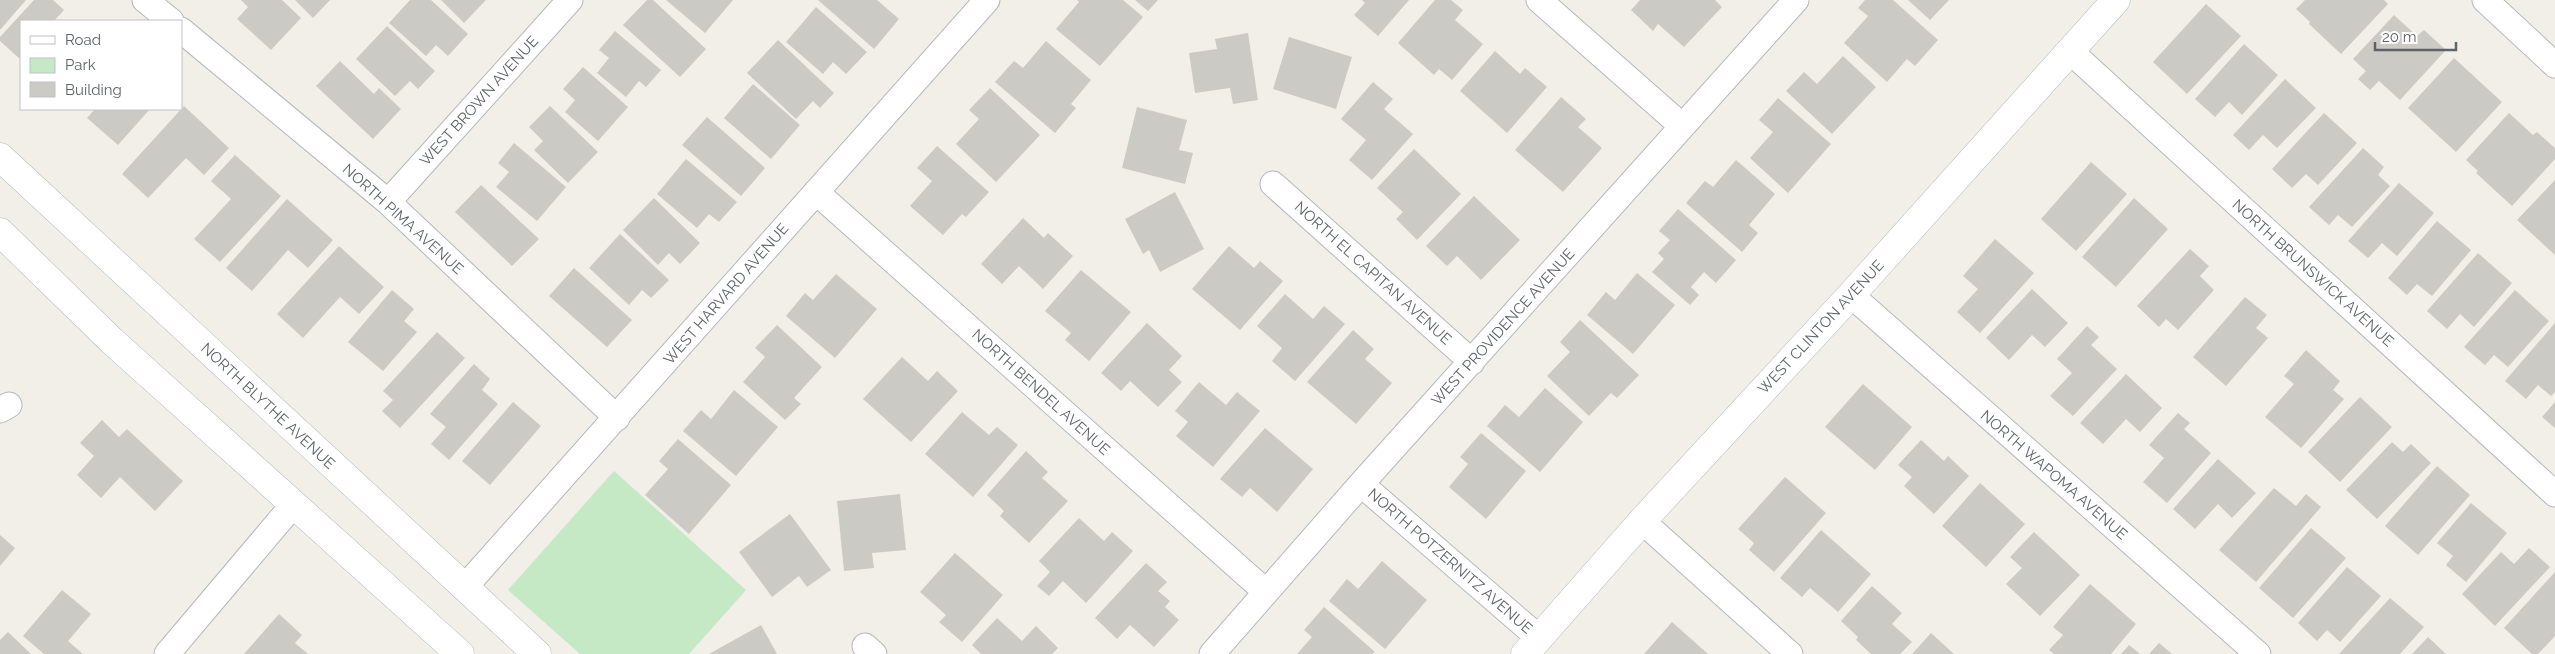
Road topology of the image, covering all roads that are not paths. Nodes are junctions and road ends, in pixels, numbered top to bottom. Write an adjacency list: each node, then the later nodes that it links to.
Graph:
1 (570, 0): 16 (street, WEST BROWN AVENUE)
2 (988, 0): 15 (street, WEST HARVARD AVENUE)
3 (1539, 0): 12 (street)
4 (1796, 0): 12 (street, WEST PROVIDENCE AVENUE)
5 (2116, 0): 10 (street, WEST CLINTON AVENUE)
6 (2485, 0): 11 (street)
7 (150, 1): 8 (street)
8 (169, 20)
9 (182, 31): 16 (street, NORTH PIMA AVENUE)
10 (2071, 52): 18 (street, WEST CLINTON AVENUE); 22 (street, NORTH BRUNSWICK AVENUE)
11 (2555, 64)
12 (1682, 126): 19 (street, WEST PROVIDENCE AVENUE)
13 (0, 157): 25 (street, NORTH BLYTHE AVENUE)
14 (1273, 184): 19 (street, NORTH EL CAPITAN AVENUE)
15 (816, 192): 20 (street, WEST HARVARD AVENUE); 26 (street, NORTH BENDEL AVENUE)
16 (388, 202): 20 (street, NORTH PIMA AVENUE)
17 (0, 232): 23 (street)
18 (1851, 295): 24 (street, WEST CLINTON AVENUE); 33 (street, NORTH WAPOMA AVENUE)
19 (1472, 362): 21 (street, WEST PROVIDENCE AVENUE)
20 (617, 418): 25 (street, WEST HARVARD AVENUE)
21 (1361, 484): 26 (street, WEST PROVIDENCE AVENUE); 27 (street, NORTH POTZERNITZ AVENUE)
22 (2555, 494)
23 (293, 505): 28 (street); 29 (street)
24 (1642, 521): 27 (street, WEST CLINTON AVENUE); 32 (street)
25 (464, 588): 30 (street, NORTH BLYTHE AVENUE)
26 (1266, 592): 31 (street, WEST PROVIDENCE AVENUE)
27 (1532, 646)
28 (167, 654)
29 (460, 654)
30 (537, 654)
31 (1212, 654)
32 (1790, 654)
33 (2258, 654)

